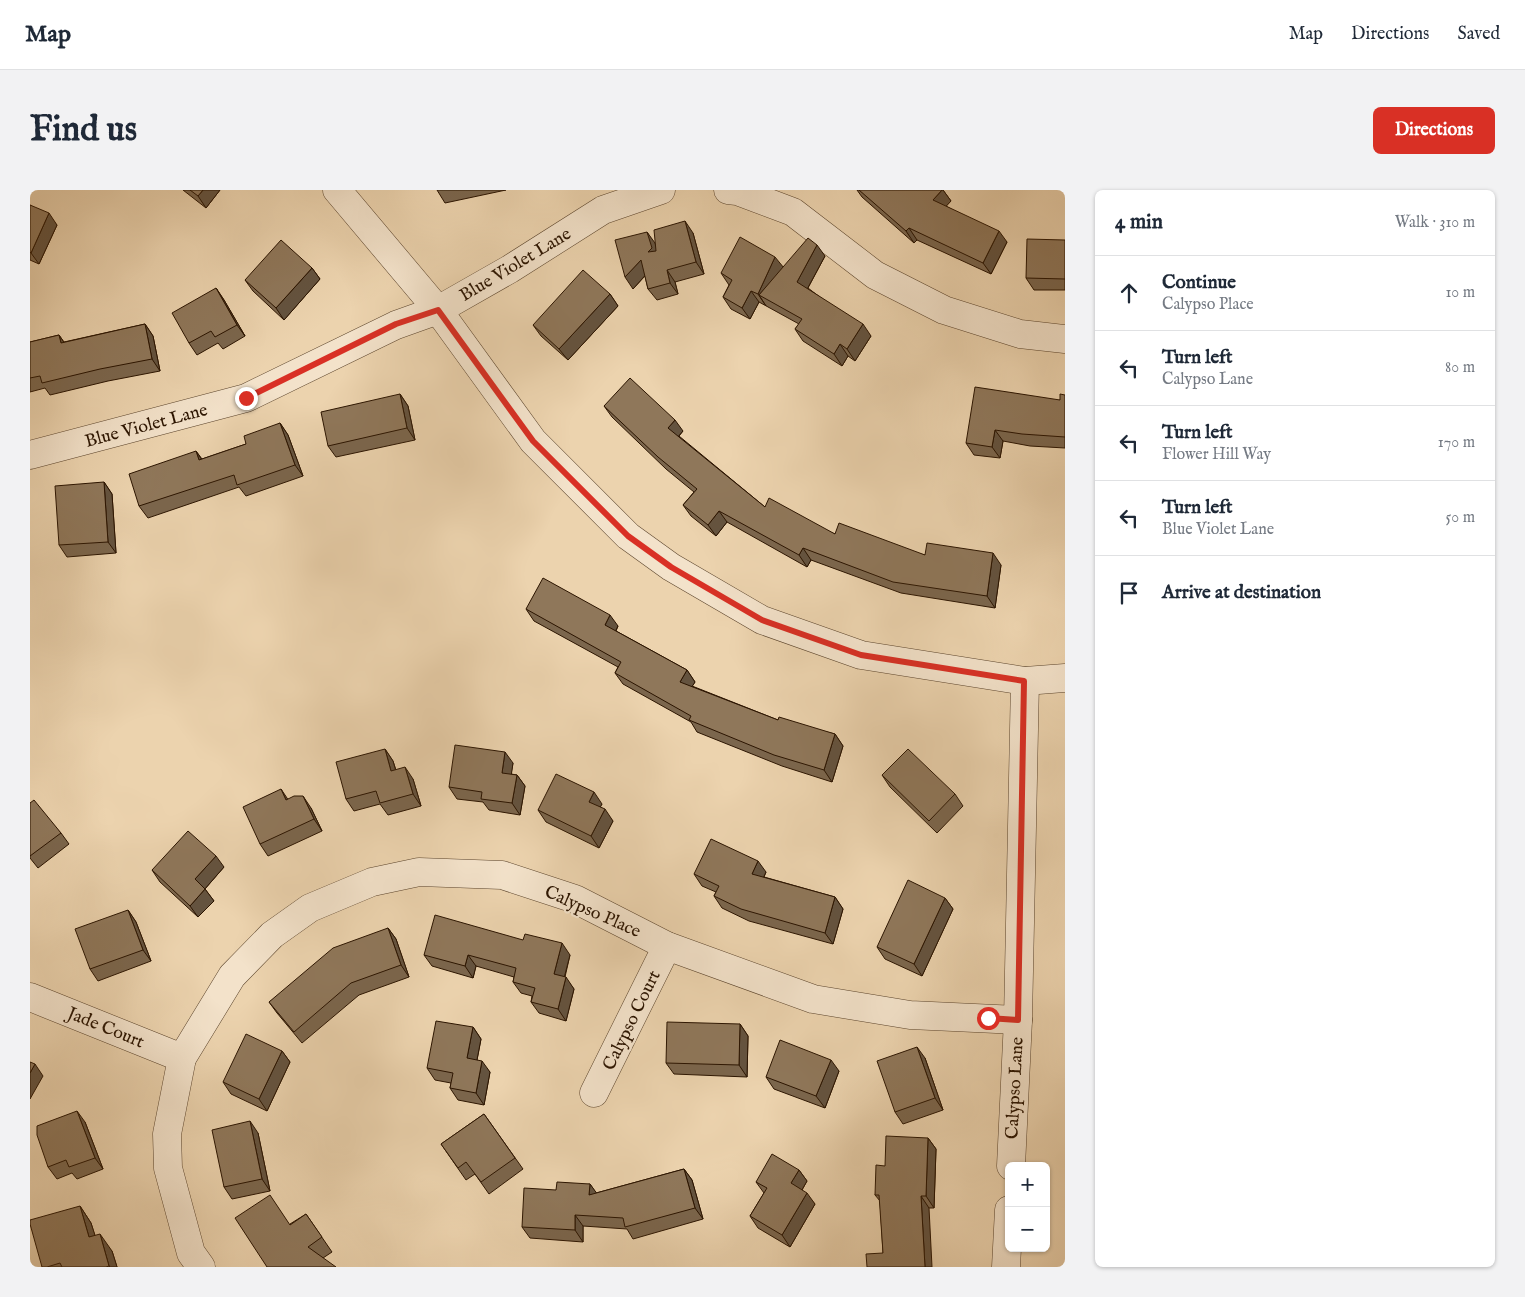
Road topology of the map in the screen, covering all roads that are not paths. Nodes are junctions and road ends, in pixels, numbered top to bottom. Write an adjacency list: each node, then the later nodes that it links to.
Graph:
1 (337, 190): 4 (street)
2 (661, 190): 4 (street, Blue Violet Lane)
3 (728, 190): 5 (street)
4 (438, 310): 6 (street, Blue Violet Lane); 8 (street)
5 (1065, 339)
6 (30, 455)
7 (1065, 678): 8 (street)
8 (1024, 681): 11 (street, Calypso Lane)
9 (667, 946): 11 (street, Calypso Place); 12 (street, Calypso Place); 13 (street, Calypso Court)
10 (30, 997): 12 (street, Jade Court)
11 (1018, 1020): 14 (street, Calypso Lane)
12 (182, 1058): 16 (street, Calypso Place)
13 (594, 1093)
14 (1011, 1162)
15 (1007, 1252): 17 (street)
16 (200, 1267)
17 (1006, 1267)

